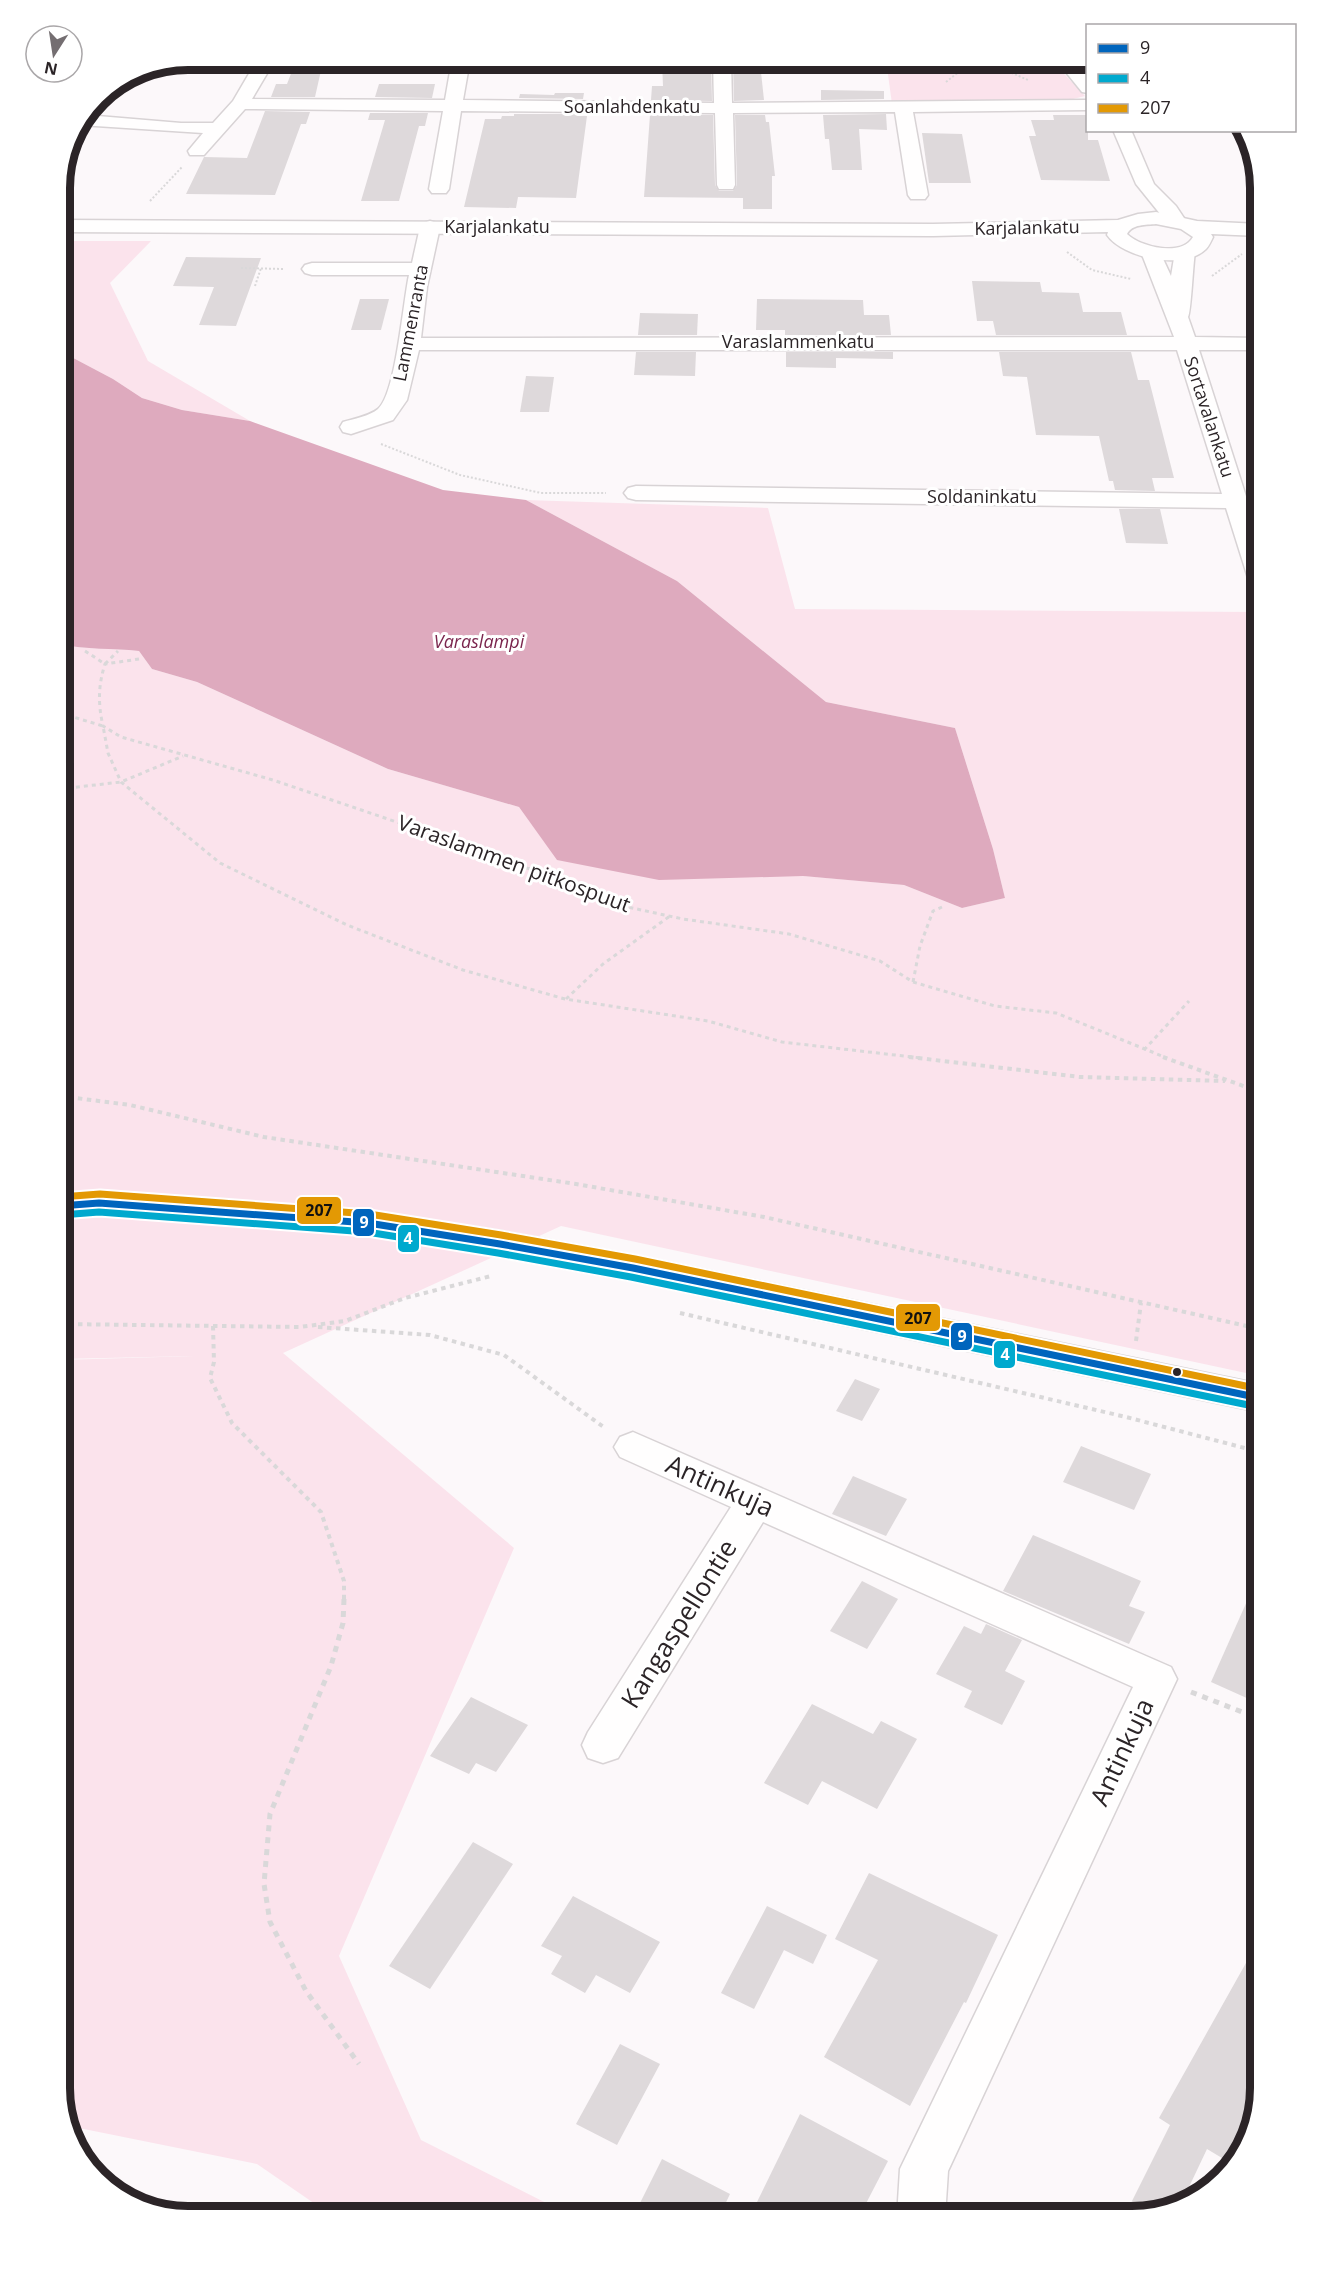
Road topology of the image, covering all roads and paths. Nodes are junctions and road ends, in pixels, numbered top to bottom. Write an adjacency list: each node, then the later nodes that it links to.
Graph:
1 (260, 70): 6 (street)
2 (459, 70): 8 (street)
3 (722, 71): 9 (street)
4 (1073, 71): 5 (street)
5 (1086, 86)
6 (240, 104): 8 (street, Soanlahdenkatu); 12 (street)
7 (1086, 105): 10 (street, Soanlahdenkatu)
8 (452, 106): 9 (street, Soanlahdenkatu); 17 (street)
9 (724, 108): 10 (street, Soanlahdenkatu); 15 (street)
10 (903, 108): 18 (street)
11 (92, 121): 12 (street)
12 (219, 128): 14 (street)
13 (1123, 132): 16 (street)
14 (197, 151): 19 (path)
15 (726, 185)
16 (1146, 185): 22 (street); 24 (street)
17 (439, 189)
18 (918, 195)
19 (148, 204)
20 (71, 226): 21 (street, Karjalankatu)
21 (430, 227): 22 (street, Karjalankatu); 30 (street, Lammenranta)
22 (1125, 228): 24 (street, Karjalankatu); 26 (street)
23 (1250, 231): 24 (street)
24 (1189, 235): 25 (street); 26 (street); 32 (street, Sortavalankatu)
25 (1250, 237)
26 (1151, 252): 32 (street, Sortavalankatu)
27 (241, 268): 28 (path)
28 (261, 268): 29 (path); 31 (path)
29 (312, 269): 30 (street)
30 (420, 269): 34 (street, Lammenranta)
31 (255, 286)
32 (1183, 333): 33 (street, Varaslammenkatu); 34 (street, Varaslammenkatu); 37 (street, Sortavalankatu)
33 (1250, 343)
34 (410, 344): 35 (street, Lammenranta)
35 (351, 427): 36 (path)
36 (636, 493): 37 (street, Soldaninkatu)
37 (1236, 501): 38 (street, Sortavalankatu)
38 (1250, 546)
39 (85, 651): 42 (path)
40 (118, 651): 42 (path)
41 (139, 659): 42 (path)
42 (105, 664): 44 (path)
43 (71, 716): 44 (path, Varaslammen pitkospuut)
44 (103, 726): 45 (path, Varaslammen pitkospuut); 46 (path)
45 (184, 755): 46 (path); 49 (path, Varaslammen pitkospuut)
46 (121, 782): 47 (path); 51 (path)
47 (71, 788)
48 (942, 908): 50 (path)
49 (670, 916): 50 (path, Varaslammen pitkospuut); 51 (path)
50 (913, 982): 53 (path, Varaslammen pitkospuut)
51 (565, 999): 54 (path)
52 (1189, 1001): 53 (path)
53 (1144, 1050): 54 (path, Varaslammen pitkospuut)
54 (1231, 1082): 55 (path, Varaslammen pitkospuut)
55 (1250, 1089)
56 (71, 1097): 59 (path)
57 (70, 1205): 65 (street)
58 (497, 1277): 63 (path)
59 (1141, 1303): 64 (path); 66 (path)
60 (669, 1310): 70 (path)
61 (70, 1324): 62 (path)
62 (213, 1326): 63 (path); 75 (path)
63 (300, 1327): 69 (path)
64 (1250, 1327)
65 (919, 1329): 67 (street); 68 (street)
66 (1135, 1346)
67 (1250, 1396)
68 (1250, 1410)
69 (633, 1447): 71 (street, Antinkuja)
70 (1250, 1449)
71 (755, 1502): 72 (street, Antinkuja); 74 (street, Kangaspellontie)
72 (1156, 1678): 73 (path); 76 (street, Antinkuja)
73 (1250, 1715)
74 (603, 1745)
75 (359, 2064)
76 (922, 2206)

